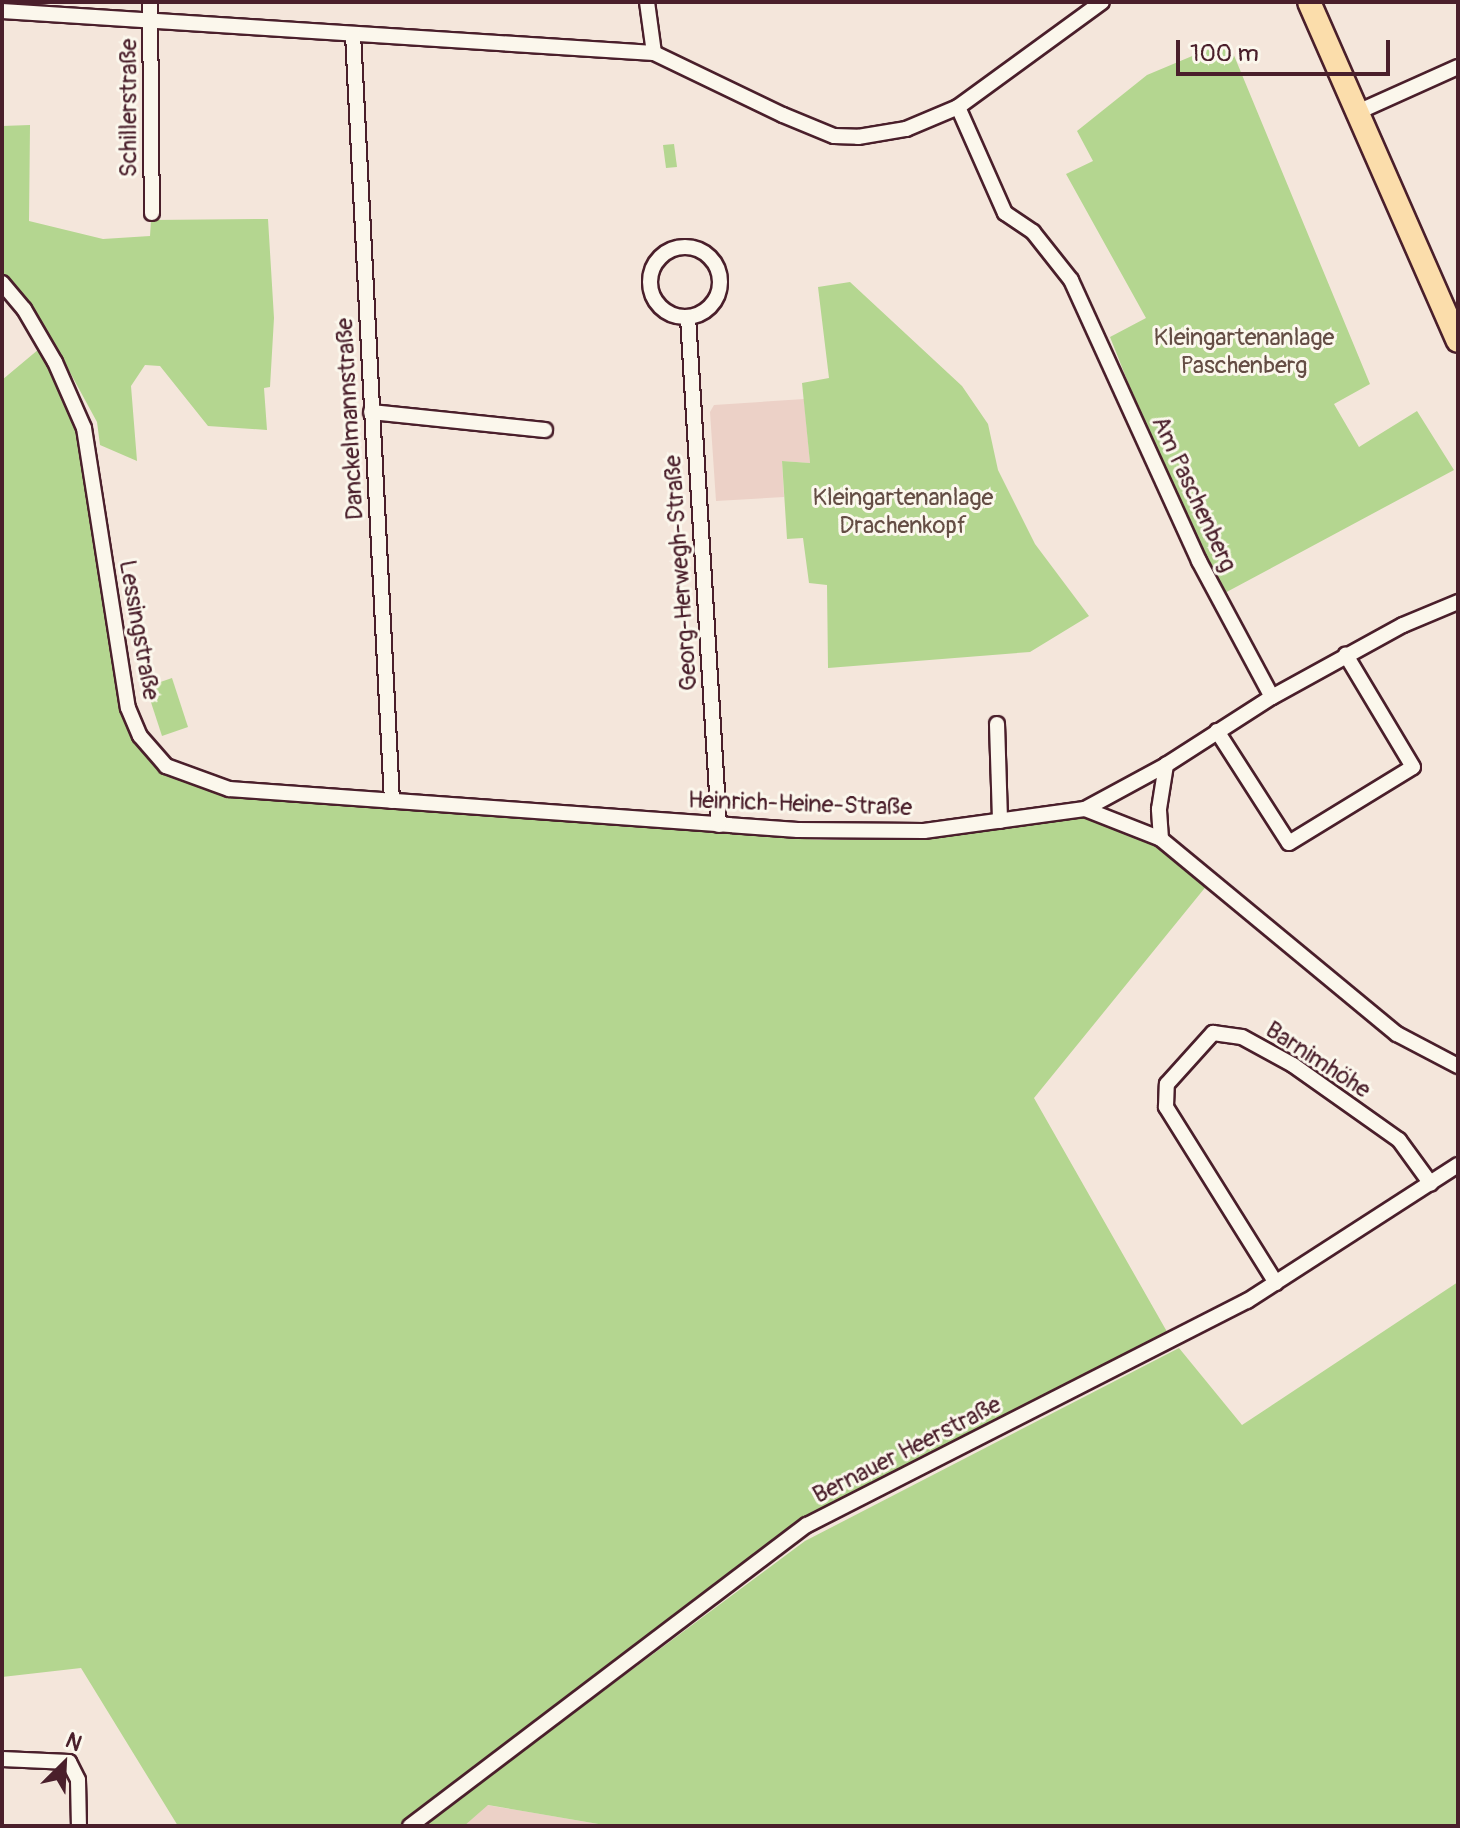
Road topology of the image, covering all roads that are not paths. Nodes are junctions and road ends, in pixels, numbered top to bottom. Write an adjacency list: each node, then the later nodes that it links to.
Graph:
1 (150, 2): 6 (street, Schillerstraße)
2 (647, 2): 8 (street)
3 (1102, 2): 10 (street)
4 (1309, 2): 11 (main road)
5 (2, 11): 6 (street)
6 (150, 20): 7 (street); 12 (street, Schillerstraße)
7 (353, 34): 8 (street); 16 (street, Danckelmannstraße)
8 (654, 53): 10 (street)
9 (1458, 67): 11 (street)
10 (958, 107): 20 (street, Am Paschenberg)
11 (1360, 111): 15 (main road)
12 (152, 213)
13 (2, 283): 24 (street, Lessingstraße)
14 (688, 317): 14 (street); 27 (street, Georg-Herwegh-Straße)
15 (1458, 341)
16 (371, 412): 17 (street); 24 (street, Danckelmannstraße)
17 (545, 430)
18 (1458, 602): 19 (street)
19 (1346, 655): 20 (street); 22 (street)
20 (1272, 697): 22 (street)
21 (997, 724): 26 (street)
22 (1217, 731): 23 (street)
23 (1166, 765): 25 (street); 28 (street)
24 (392, 801): 27 (street, Heinrich-Heine-Straße)
25 (1085, 809): 26 (street, Heinrich-Heine-Straße); 28 (street, Heinrich-Heine-Straße)
26 (1000, 821): 27 (street, Heinrich-Heine-Straße)
27 (719, 825)
28 (1161, 839): 29 (street, Heinrich-Heine-Straße)
29 (1458, 1066)
30 (1458, 1165): 31 (street, Bernauer Heerstraße)
31 (1431, 1184): 32 (street, Bernauer Heerstraße); 32 (street, Barnimhöhe)
32 (1276, 1283): 35 (street, Bernauer Heerstraße)
33 (2, 1759): 34 (street)
34 (79, 1826)
35 (410, 1826)

